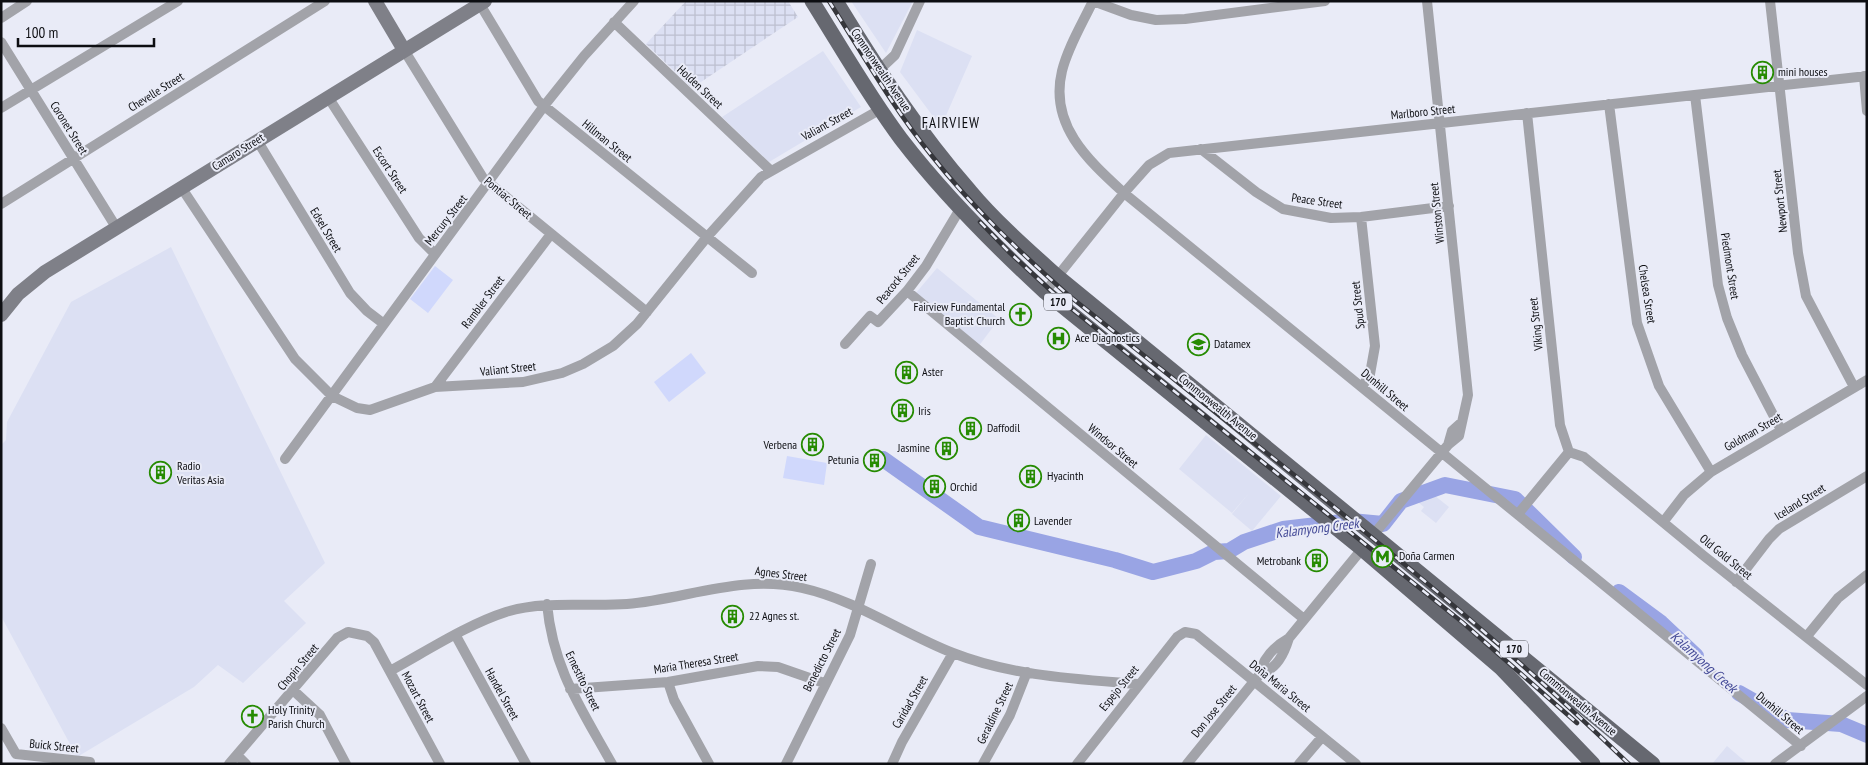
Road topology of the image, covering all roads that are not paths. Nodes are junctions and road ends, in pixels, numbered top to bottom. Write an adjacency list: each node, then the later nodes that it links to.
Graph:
1 (28, 1): 14 (street)
2 (178, 1): 21 (street)
3 (325, 1): 33 (street, Chevelle Street)
4 (375, 1): 17 (street, Pontiac Street)
5 (634, 1): 15 (street, Mercury Street)
6 (812, 1): 27 (main road, Commonwealth Avenue / 170)
7 (836, 1): 18 (main road, Commonwealth Avenue / 170)
8 (920, 1): 18 (street)
9 (1093, 1): 10 (street); 37 (street, Dunhill Street)
10 (1324, 1)
11 (1427, 1): 30 (street, Winston Street)
12 (1770, 1): 20 (street, Newport Street)
13 (481, 2): 17 (street, Camaro Street); 25 (street, Hillman Street)
14 (1, 18)
15 (614, 22): 25 (street, Mercury Street); 34 (street, Holden Street)
16 (1, 42): 21 (street, Coronet Street)
17 (404, 50): 23 (street, Camaro Street); 35 (street, Pontiac Street)
18 (879, 70): 47 (main road, Commonwealth Avenue / 170)
19 (1865, 76): 20 (street, Marlboro Street); 28 (street)
20 (1780, 85): 22 (street, Marlboro Street); 57 (street, Newport Street)
21 (31, 90): 26 (street); 33 (street, Coronet Street)
22 (1695, 95): 24 (street, Marlboro Street); 59 (street, Piedmont Street)
23 (328, 97): 31 (street, Camaro Street); 45 (street, Escort Street)
24 (1609, 104): 29 (street, Marlboro Street); 63 (street, Chelsea Street)
25 (544, 106): 35 (street, Mercury Street); 44 (street, Hillman Street)
26 (1, 108)
27 (880, 109): 34 (street, Valiant Street); 40 (main road, Commonwealth Avenue / 170)
28 (1867, 110)
29 (1527, 113): 30 (street, Marlboro Street); 61 (street, Viking Street)
30 (1441, 122): 32 (street, Marlboro Street); 39 (street, Winston Street)
31 (258, 140): 36 (street, Camaro Street); 52 (street, Edsel Street)
32 (1200, 149): 37 (street, Marlboro Street); 41 (street, Peace Street)
33 (74, 158): 38 (street, Chevelle Street); 42 (street, Coronet Street)
34 (770, 170): 44 (street, Valiant Street)
35 (489, 184): 43 (street, Pontiac Street); 45 (street, Mercury Street)
36 (181, 187): 42 (street, Camaro Street); 58 (street, Valiant Street)
37 (1124, 193): 47 (street, Marlboro Street); 56 (street, Dunhill Street)
38 (1, 204)
39 (1449, 206): 41 (street, Peace Street); 60 (street, Winston Street)
40 (960, 209): 48 (street, Peacock Street); 49 (main road, Commonwealth Avenue / 170)
41 (1361, 217): 56 (street, Spud Street)
42 (116, 227): 51 (street, Camaro Street)
43 (551, 234): 50 (street, Pontiac Street); 55 (street, Rambler Street)
44 (708, 237): 46 (street, Hillman Street); 50 (street, Valiant Street)
45 (435, 254): 52 (street, Mercury Street)
46 (752, 273)
47 (1057, 276): 49 (street, Marlboro Street); 67 (main road, Commonwealth Avenue / 170)
48 (907, 291): 53 (street, Peacock Street); 74 (street, Windsor Street)
49 (1045, 292): 68 (main road, Commonwealth Avenue / 170)
50 (647, 312): 55 (street, Valiant Street)
51 (1, 315)
52 (384, 324): 58 (street, Mercury Street)
53 (845, 344)
54 (1867, 380): 57 (street, Goldman Street)
55 (435, 386): 58 (street, Valiant Street)
56 (1362, 387): 60 (street, Dunhill Street)
57 (1854, 387): 59 (street, Goldman Street)
58 (332, 396): 62 (street, Mercury Street)
59 (1781, 430): 63 (street, Goldman Street)
60 (1445, 449): 65 (street, Dunhill Street); 67 (street, Winston Street)
61 (1569, 452): 65 (street); 66 (street, Old Gold Street)
62 (285, 460)
63 (1711, 472): 66 (street, Goldman Street)
64 (1867, 476): 71 (street, Iceland Street)
65 (1518, 514): 92 (street, Dunhill Street)
66 (1664, 521): 71 (street, Old Gold Street)
67 (1374, 534): 110 (main road, Commonwealth Avenue / 170)
68 (1362, 549): 74 (street, Don Jose Street); 109 (main road, Commonwealth Avenue / 170)
69 (871, 564): 73 (street, Benedicto Street)
70 (1867, 575): 77 (street)
71 (1736, 582): 77 (street, Old Gold Street)
72 (547, 604): 73 (street, Agnes Street); 76 (street, Agnes Street); 87 (street, Ernestito Street)
73 (857, 608): 79 (street, Agnes Street); 84 (street, Benedicto Street)
74 (1304, 619): 82 (street, Don Jose Street)
75 (1186, 632): 82 (street, Doña Maria Street); 85 (street, Espejo Street)
76 (456, 636): 80 (street, Agnes Street); 99 (street, Handel Street)
77 (1807, 636): 86 (street, Old Gold Street)
78 (374, 642): 80 (street, Mozart Street); 88 (street, Chopin Street)
79 (953, 654): 81 (street, Agnes Street); 103 (street, Caridad Street)
80 (390, 671): 98 (street, Mozart Street)
81 (1027, 672): 85 (street, Agnes Street); 104 (street, Geraldine Street)
82 (1257, 678): 91 (street, Doña Maria Street); 106 (street, Don Jose Street)
83 (668, 682): 84 (street, Maria Theresa Street); 87 (street, Maria Theresa Street); 101 (street)
84 (824, 683): 102 (street, Benedicto Street)
85 (1138, 684): 105 (street, Espejo Street)
86 (1867, 685)
87 (570, 689): 100 (street, Ernestito Street)
88 (294, 691): 93 (street, Chopin Street); 97 (street)
89 (1867, 696): 92 (street)
90 (1, 728): 94 (street, Buick Street)
91 (1322, 737): 107 (street); 108 (street, Doña Maria Street)
92 (1801, 746): 111 (street)
93 (238, 756): 95 (street, Chopin Street); 96 (street)
94 (90, 762)
95 (229, 764)
96 (246, 764)
97 (346, 764)
98 (440, 764)
99 (526, 764)
100 (612, 764)
101 (708, 764)
102 (786, 764)
103 (892, 764)
104 (983, 764)
105 (1077, 764)
106 (1187, 764)
107 (1300, 764)
108 (1356, 764)
109 (1593, 764)
110 (1653, 764)
111 (1775, 764)

